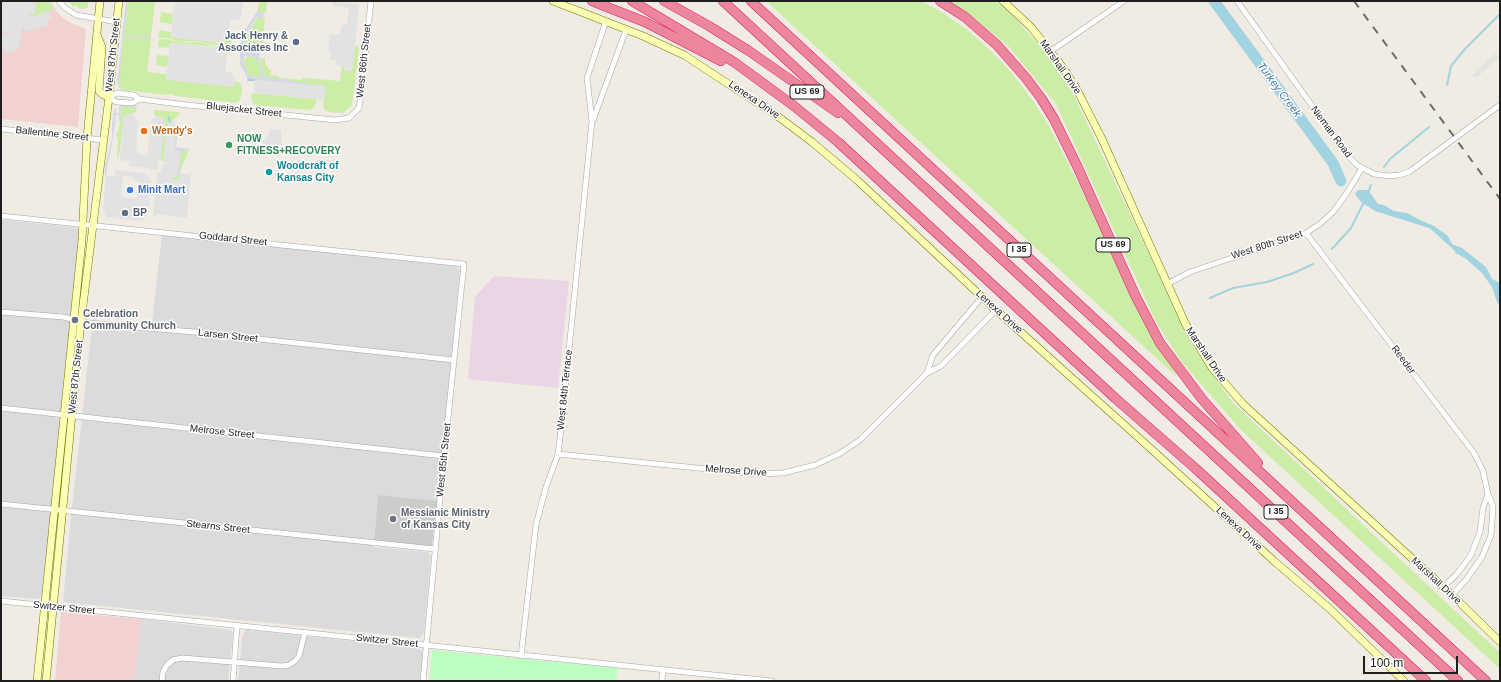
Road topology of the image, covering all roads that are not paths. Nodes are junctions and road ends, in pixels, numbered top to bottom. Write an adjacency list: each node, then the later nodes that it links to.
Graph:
1 (59, 1): 15 (street)
2 (100, 1): 15 (street, West 87th Street)
3 (119, 1): 17 (street, West 87th Street)
4 (371, 1): 25 (street, West 86th Street)
5 (553, 1): 16 (street, Lenexa Drive)
6 (592, 1): 24 (highway)
7 (632, 1): 24 (highway)
8 (664, 1): 28 (highway, US 69)
9 (723, 1): 28 (highway, I 35)
10 (751, 1): 51 (highway, I 35)
11 (940, 1): 51 (highway, US 69)
12 (1003, 1): 20 (street, Marshall Drive)
13 (1124, 1): 20 (street)
14 (1237, 1): 31 (street, Nieman Road)
15 (98, 20): 17 (street); 19 (street, West 87th Street)
16 (606, 21): 18 (street, Lenexa Drive); 26 (street, West 84th Terrace)
17 (117, 22): 21 (street, West 87th Street)
18 (626, 30): 26 (street, West 84th Terrace); 38 (street, Lenexa Drive)
19 (97, 35): 21 (street); 29 (street, West 87th Street)
20 (1051, 51): 37 (street, Marshall Drive)
21 (109, 97): 22 (street, Bluejacket Street); 22 (street, Bluejacket Street); 30 (street, West 87th Street)
22 (139, 99): 25 (street, Bluejacket Street)
23 (1500, 105): 31 (street, Nieman Road)
24 (794, 106): 77 (highway)
25 (349, 118)
26 (592, 121): 48 (street, West 84th Terrace)
27 (1, 129): 29 (street, Ballentine Street)
28 (866, 133): 78 (highway, I 35)
29 (87, 138): 30 (street, Ballentine Street); 33 (street, West 87th Street)
30 (103, 140): 34 (street, West 87th Street)
31 (1362, 168): 35 (street, West 80th Street)
32 (1, 216): 33 (street, Goddard Street)
33 (83, 224): 34 (street, Goddard Street); 41 (street, West 87th Street)
34 (93, 225): 36 (street, Goddard Street); 42 (street, West 87th Street)
35 (1306, 233): 37 (street, West 80th Street); 50 (street, Reeder)
36 (464, 264): 43 (street, West 85th Street)
37 (1167, 284): 56 (street, Marshall Drive)
38 (982, 297): 39 (street, Lenexa Drive); 44 (street, Melrose Drive)
39 (996, 310): 44 (street, Melrose Drive); 76 (street, Lenexa Drive)
40 (1, 312): 41 (street, Larsen Street)
41 (73, 319): 42 (street, Larsen Street); 46 (street, West 87th Street)
42 (81, 321): 43 (street, Larsen Street); 47 (street, West 87th Street)
43 (454, 360): 49 (street, West 85th Street)
44 (927, 373): 48 (street, Melrose Drive)
45 (1, 408): 46 (street, Melrose Street)
46 (64, 414): 47 (street, Melrose Street); 53 (street, West 87th Street)
47 (72, 416): 49 (street, Melrose Street); 54 (street, West 87th Street)
48 (558, 454): 65 (street, West 84th Terrace)
49 (444, 456): 55 (street, West 85th Street)
50 (1488, 494): 56 (street, Reeder); 57 (street, Reeder)
51 (1288, 498): 79 (highway, I 35)
52 (1, 504): 53 (street, Stearns Street)
53 (54, 509): 54 (street, Stearns Street); 59 (street, West 87th Street)
54 (62, 510): 55 (street, Stearns Street); 60 (street, West 87th Street)
55 (435, 550): 64 (street, West 85th Street)
56 (1443, 587): 57 (street, Marshall Drive)
57 (1452, 595): 63 (street, Marshall Drive)
58 (1, 601): 59 (street, Switzer Street)
59 (44, 605): 60 (street, Switzer Street); 69 (street, West 87th Street)
60 (54, 607): 61 (street, Switzer Street); 70 (street, West 87th Street)
61 (237, 626): 62 (street, Switzer Street); 66 (street)
62 (305, 632): 64 (street, Switzer Street); 66 (street)
63 (1500, 642)
64 (426, 645): 65 (street, Switzer Street); 73 (street, West 85th Street)
65 (521, 656): 67 (street, Switzer Street)
66 (234, 662): 71 (street); 72 (street)
67 (663, 670): 68 (street, Switzer Street); 74 (street)
68 (755, 680): 75 (street, Switzer Street)
69 (37, 681)
70 (46, 681)
71 (162, 681)
72 (233, 681)
73 (423, 681)
74 (662, 681)
75 (772, 681)
76 (1404, 681)
77 (1426, 681)
78 (1458, 681)
79 (1486, 681)

